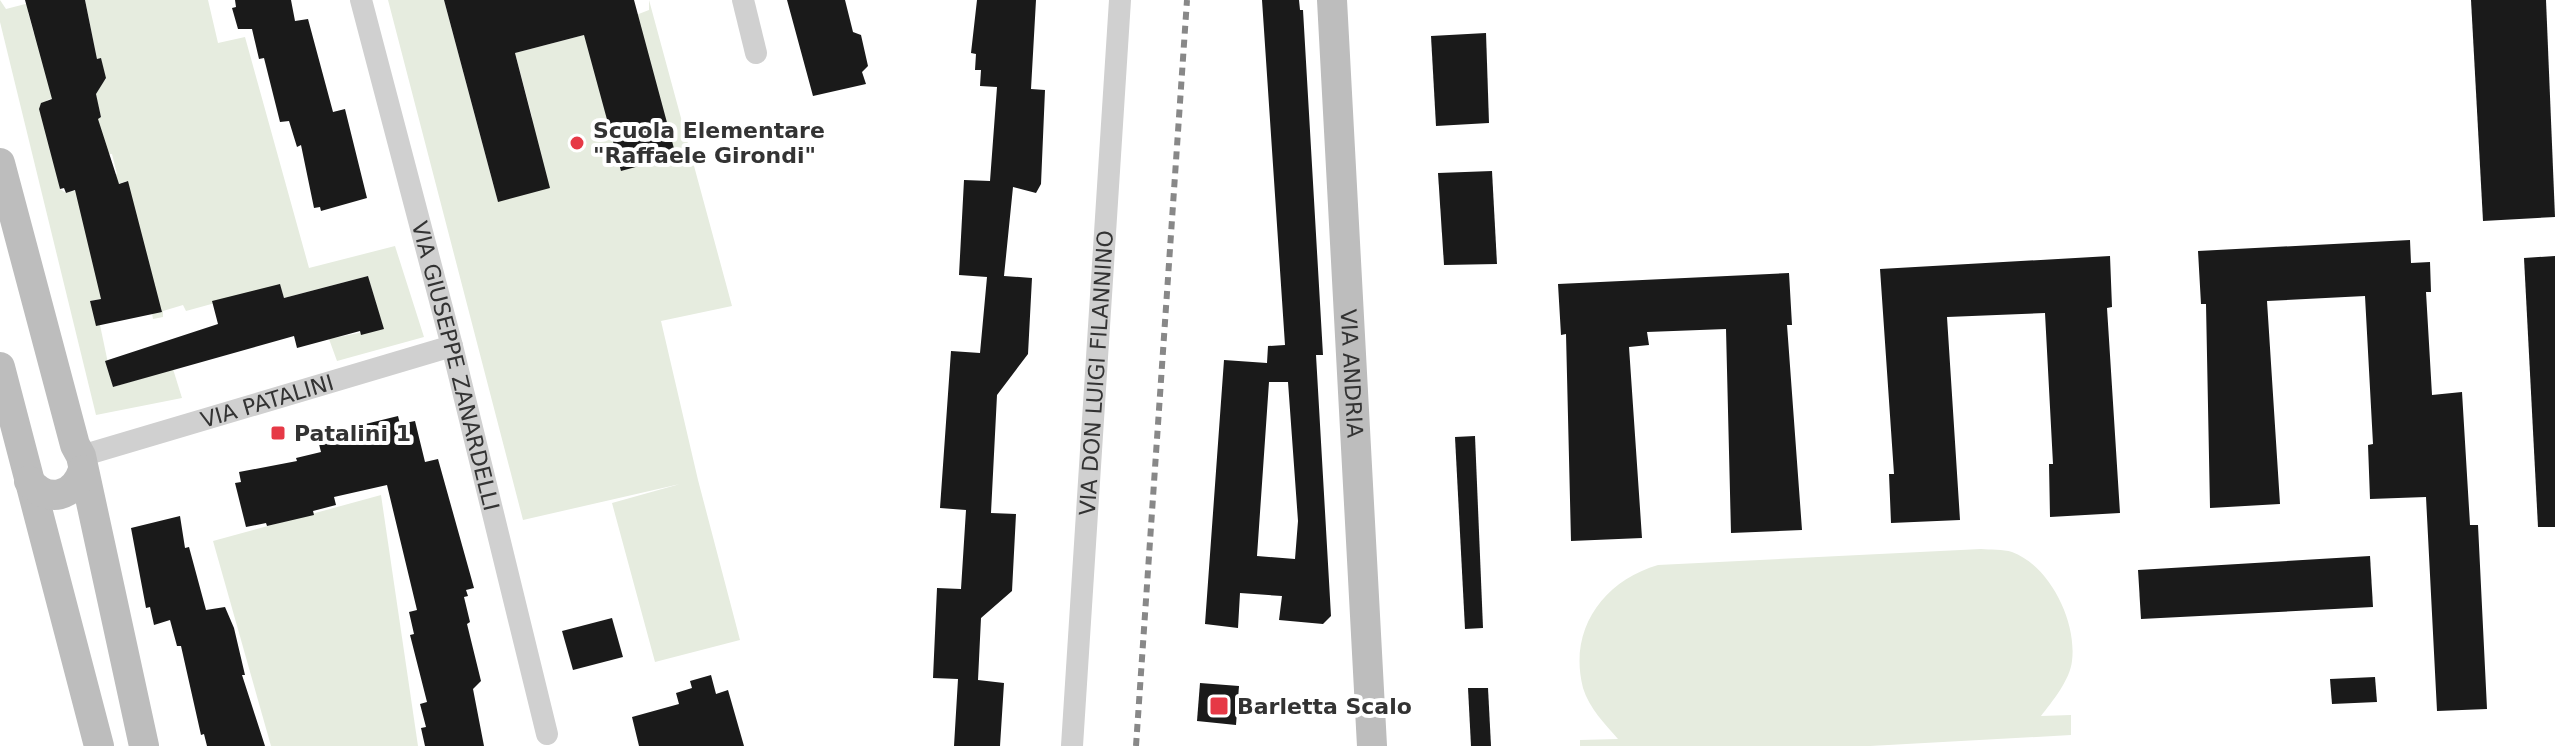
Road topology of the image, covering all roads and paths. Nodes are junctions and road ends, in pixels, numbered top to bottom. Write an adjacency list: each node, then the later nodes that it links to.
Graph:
1 (361, 0): 7 (street, VIA GIUSEPPE ZANARDELLI)
2 (743, 0): 5 (street)
3 (1120, 0): 14 (street, VIA DON LUIGI FILANNINO)
4 (1332, 0): 15 (street, VIA ANDRIA)
5 (756, 53)
6 (0, 163): 9 (street)
7 (452, 346): 9 (street, VIA PATALINI); 11 (street, VIA GIUSEPPE ZANARDELLI)
8 (0, 367): 10 (street)
9 (80, 457): 10 (street); 10 (street); 13 (street)
10 (27, 473): 12 (street)
11 (547, 734)
12 (99, 746)
13 (144, 746)
14 (1072, 746)
15 (1372, 746)

